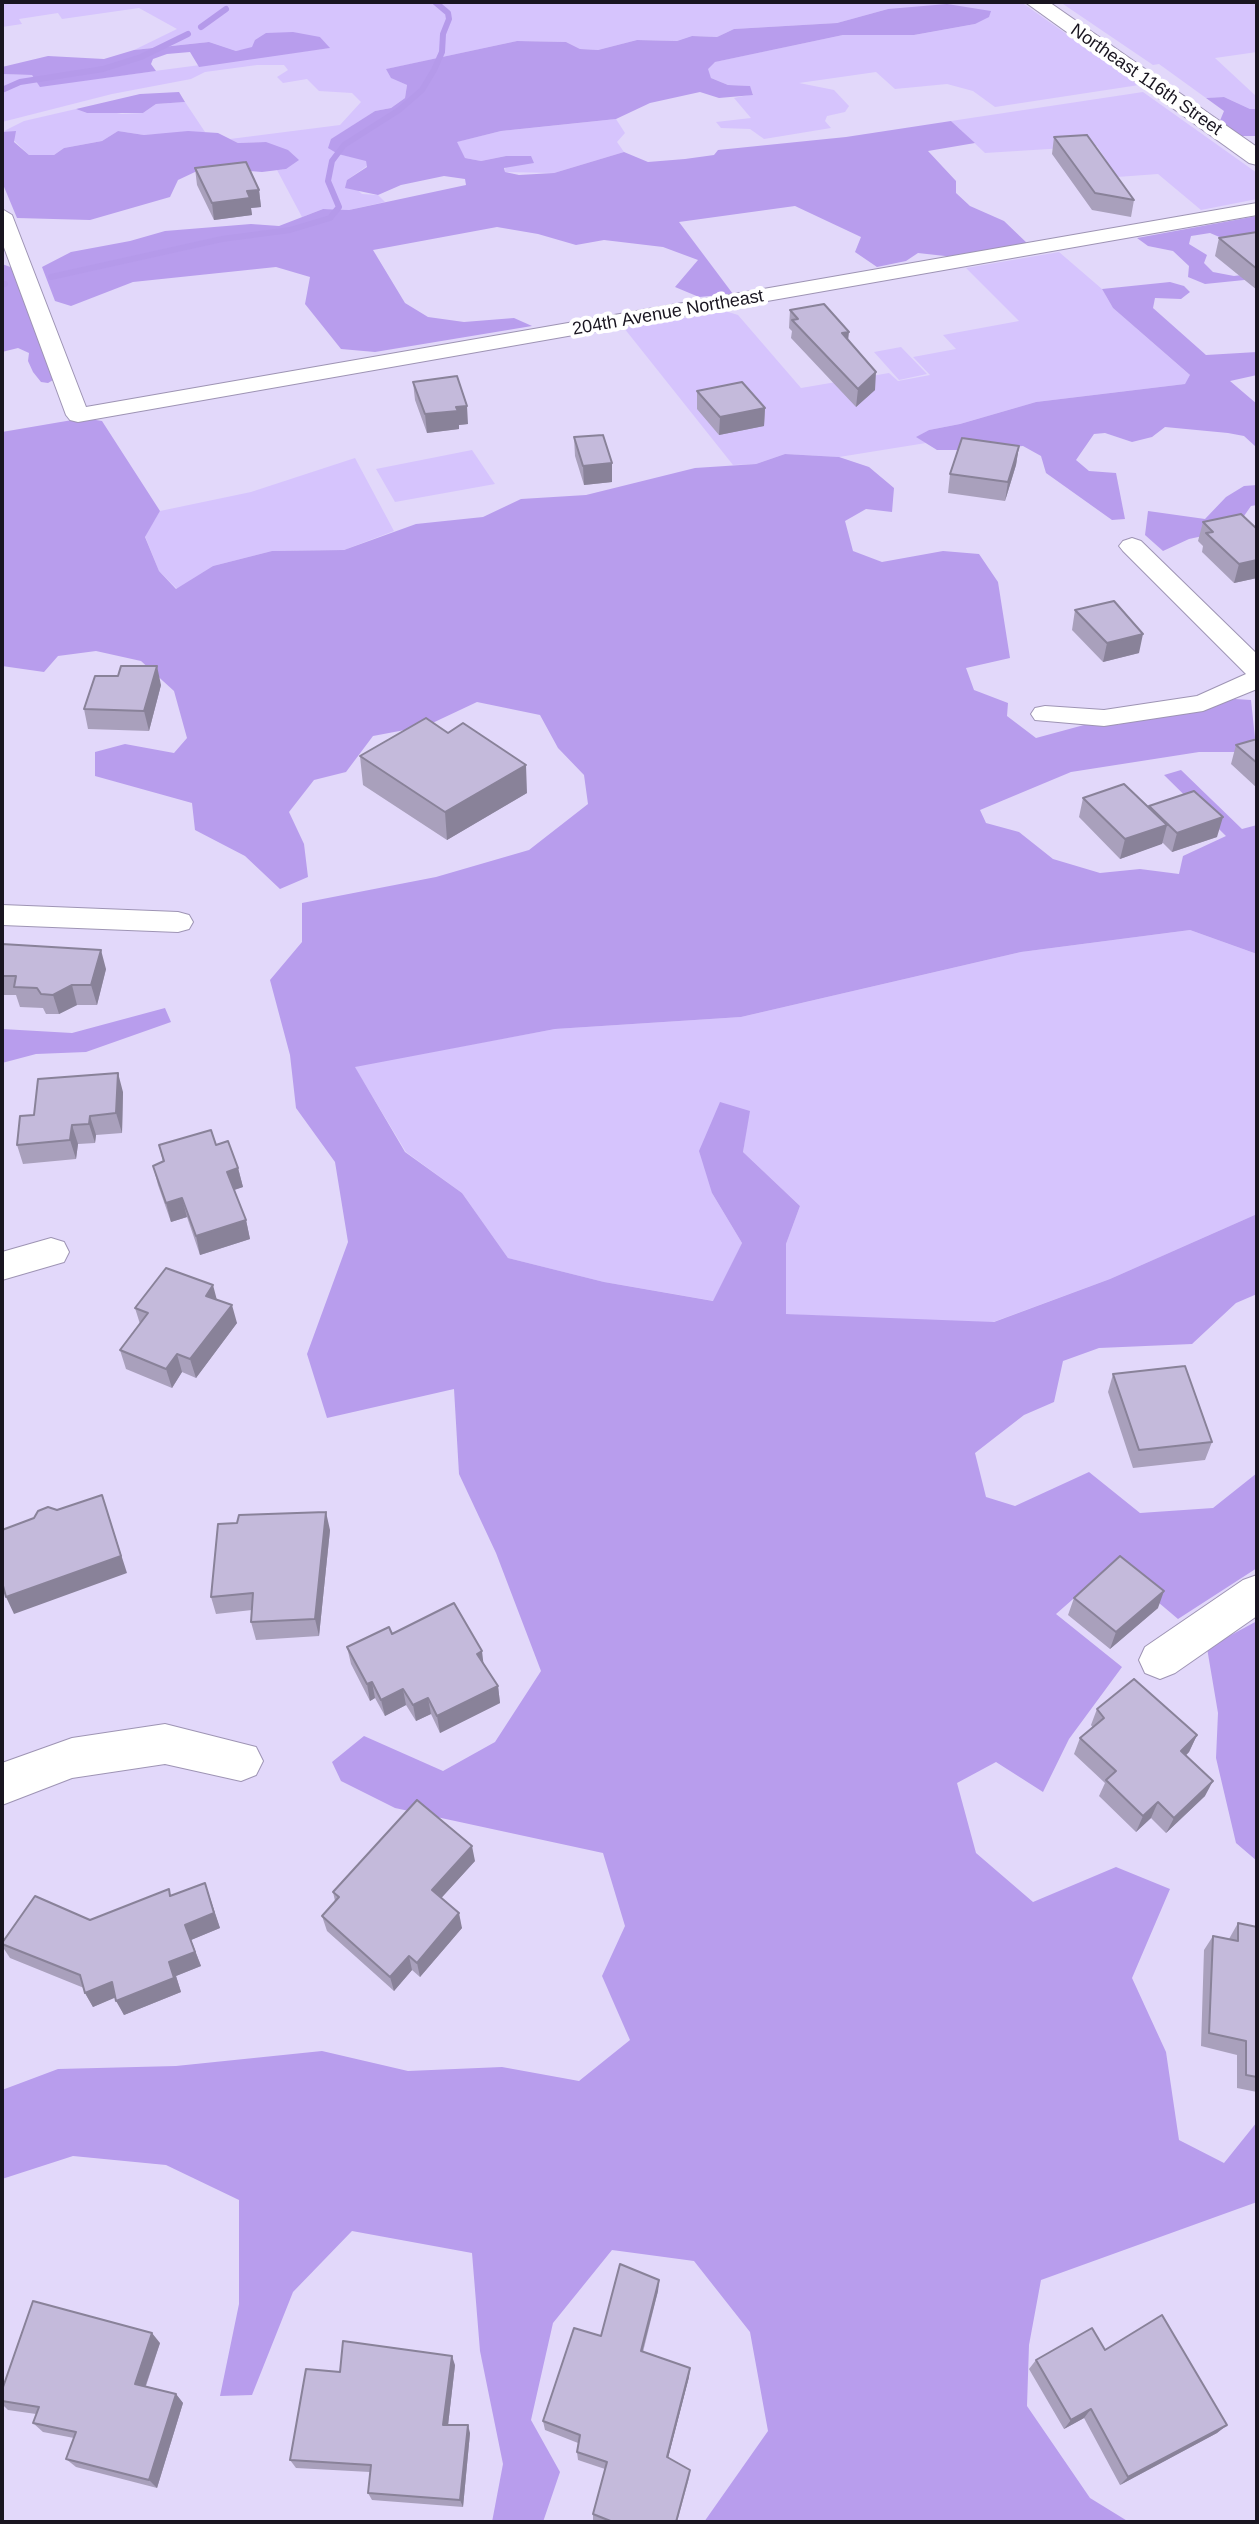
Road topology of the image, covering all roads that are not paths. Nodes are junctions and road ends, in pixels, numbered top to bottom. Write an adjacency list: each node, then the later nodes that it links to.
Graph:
1 (1036, 2): 2 (street, Northeast 116th Street)
2 (1257, 158)
3 (1257, 209): 4 (street, 204th Avenue Northeast)
4 (2, 215)
5 (1132, 546): 6 (street)
6 (1257, 669)
7 (1257, 679): 8 (street)
8 (1045, 714)
9 (2, 915): 10 (street)
10 (178, 922)
11 (51, 1252): 12 (street)
12 (2, 1266)
13 (1257, 1593): 14 (street)
14 (1160, 1660)
15 (241, 1761): 16 (street)
16 (2, 1784)

